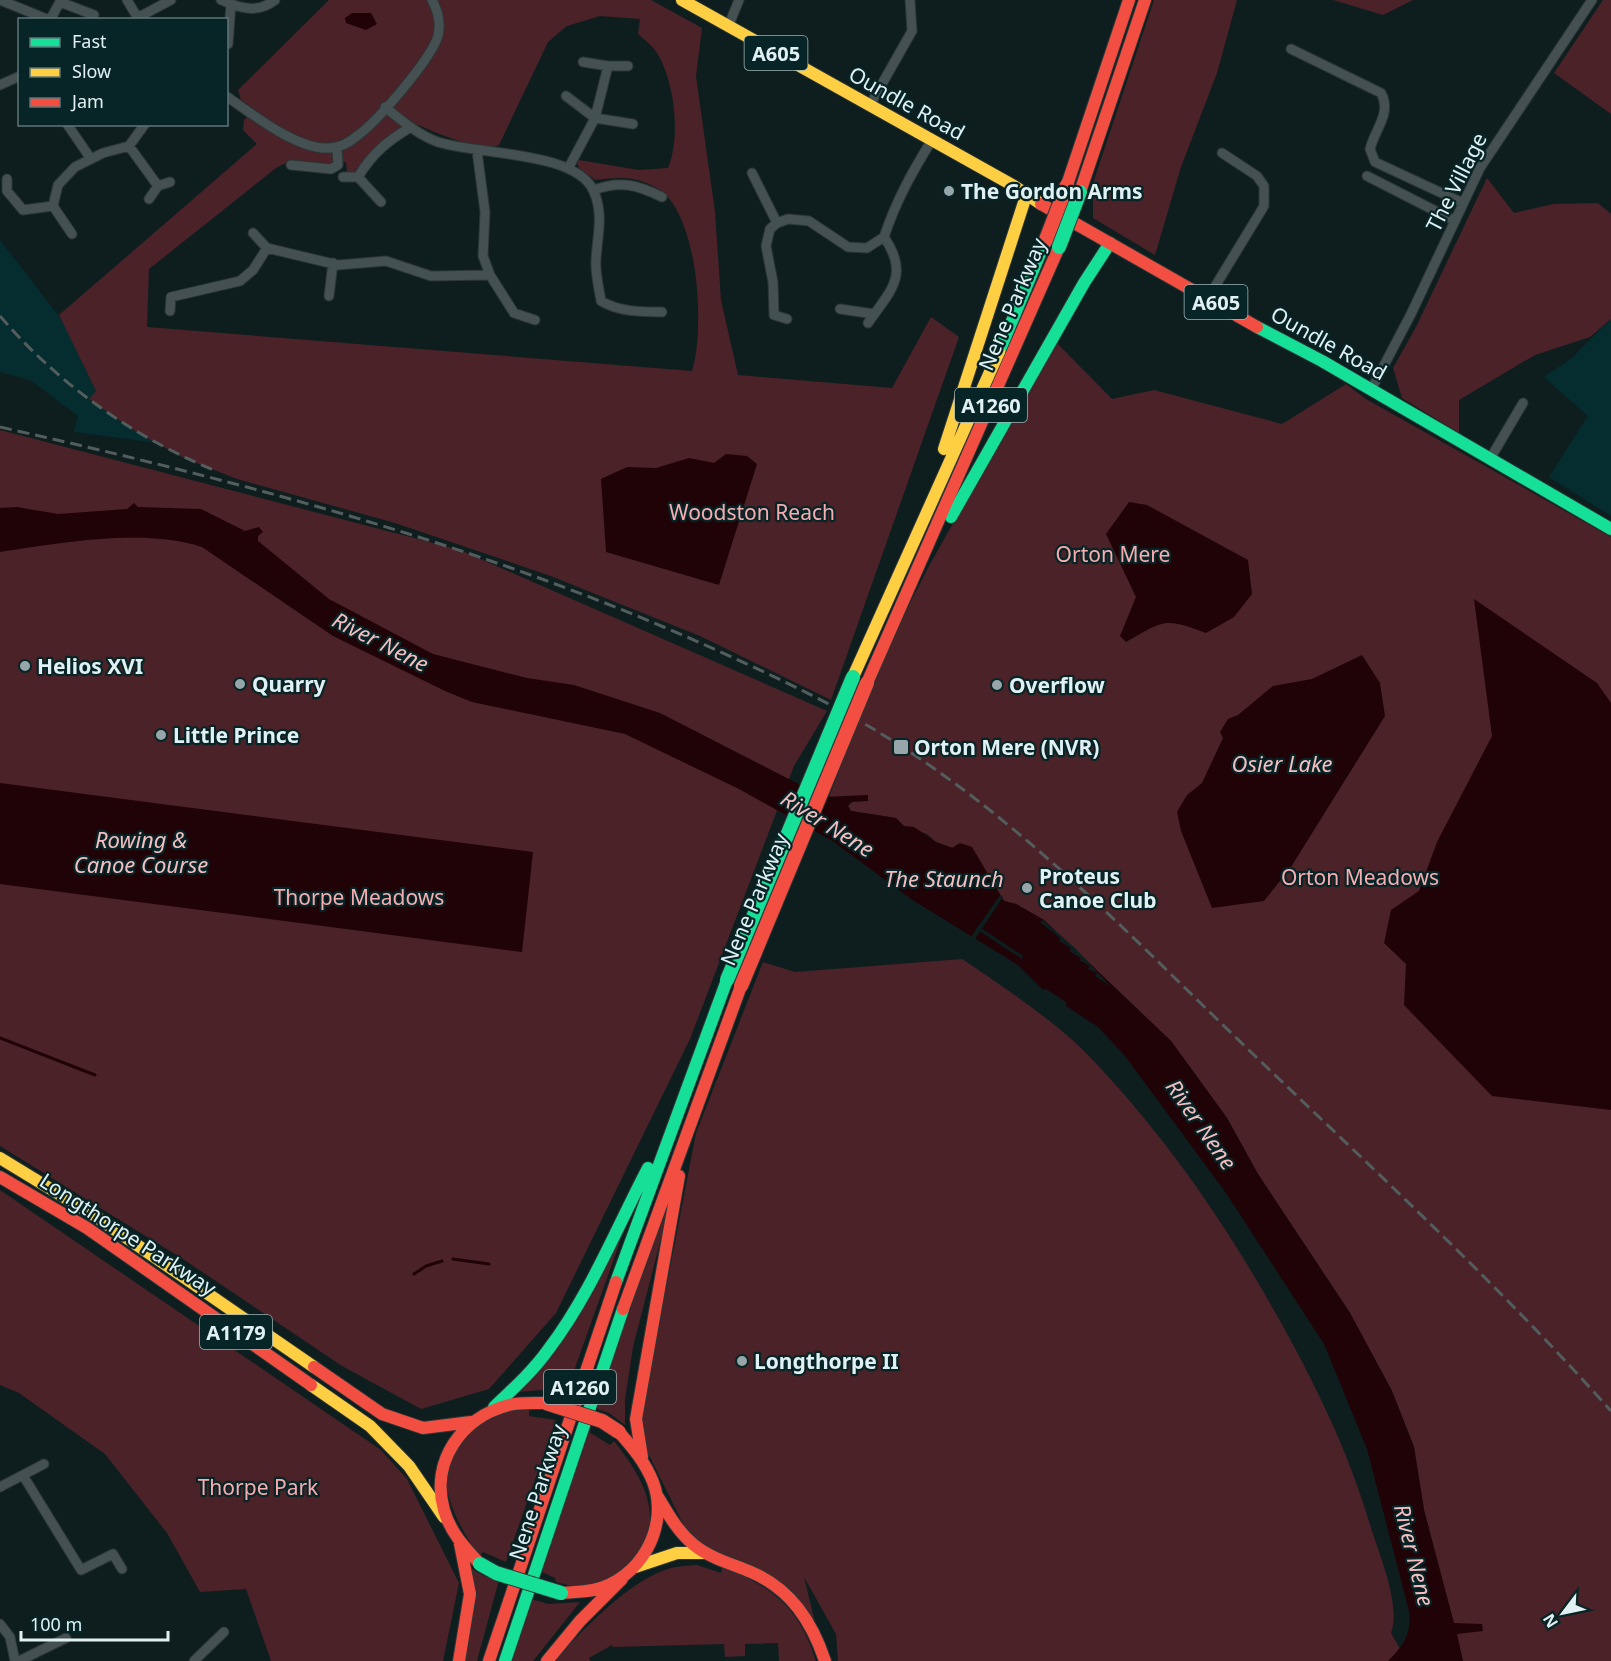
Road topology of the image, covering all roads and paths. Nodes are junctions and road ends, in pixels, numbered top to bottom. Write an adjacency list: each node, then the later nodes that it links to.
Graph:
1 (0, 0): 16 (street)
2 (127, 0): 18 (street)
3 (171, 0): 19 (street)
4 (220, 0): 14 (street)
5 (275, 0): 14 (street)
6 (432, 0): 31 (street)
7 (682, 0): 20 (main road, Oundle Road / A605)
8 (739, 0): 20 (street)
9 (910, 0): 30 (street)
10 (1129, 0): 81 (main road, Nene Parkway / A1260, bridge)
11 (1145, 0): 82 (main road, Nene Parkway / A1260, bridge)
12 (1592, 0): 57 (street, The Village)
13 (61, 1): 15 (street); 17 (street)
14 (231, 4): 21 (street)
15 (94, 15)
16 (45, 18)
17 (51, 18)
18 (137, 18)
19 (140, 18)
20 (728, 27): 30 (main road, Oundle Road / A605)
21 (228, 44)
22 (1291, 49): 57 (street)
23 (583, 62): 24 (street)
24 (608, 66): 25 (street); 32 (street)
25 (628, 66)
26 (18, 77): 27 (street)
27 (0, 85)
28 (566, 96): 32 (street)
29 (228, 97): 39 (street)
30 (870, 105): 37 (main road, Oundle Road / A605)
31 (385, 107): 36 (street); 39 (street)
32 (595, 118): 33 (street); 44 (street)
33 (633, 124)
34 (68, 126): 42 (street)
35 (144, 126): 38 (street)
36 (411, 127): 40 (street); 48 (street)
37 (932, 140): 53 (main road, Oundle Road / A605); 63 (street)
38 (129, 146): 42 (street); 51 (street)
39 (338, 147): 43 (street)
40 (477, 151): 44 (street); 67 (street)
41 (1222, 153): 69 (street)
42 (91, 159): 58 (street)
43 (291, 165)
44 (569, 167): 52 (street)
45 (752, 173): 60 (street)
46 (1367, 176): 59 (street)
47 (343, 177): 48 (street)
48 (358, 177): 56 (street)
49 (7, 179): 58 (street)
50 (170, 182): 51 (street)
51 (158, 186): 55 (street)
52 (594, 190): 54 (street); 72 (street)
53 (1026, 196): 64 (main road, Oundle Road / A605); 81 (main road)
54 (662, 197)
55 (149, 199)
56 (381, 202)
57 (1463, 203): 59 (street, The Village)
58 (53, 206): 62 (street)
59 (1455, 221): 77 (street, The Village)
60 (777, 223): 63 (street); 75 (street)
61 (253, 233): 65 (street)
62 (72, 234)
63 (884, 237): 73 (street)
64 (1110, 243): 69 (main road, Oundle Road / A605); 82 (main road)
65 (267, 248): 66 (street); 71 (street)
66 (333, 263): 67 (street); 68 (street)
67 (490, 275): 74 (street)
68 (329, 296)
69 (1208, 298): 77 (main road, Oundle Road / A605)
70 (840, 309): 73 (street)
71 (170, 311)
72 (662, 312)
73 (874, 314): 76 (street)
74 (535, 320)
75 (787, 320)
76 (868, 323)
77 (1371, 390): 79 (main road, Oundle Road / A605)
78 (1523, 403): 79 (street)
79 (1490, 459): 80 (main road, Oundle Road / A605)
80 (1611, 529)
81 (909, 552): 83 (main road, Nene Parkway / A1260, bridge)
82 (922, 563): 84 (main road, Nene Parkway / A1260, bridge)
83 (676, 1115): 87 (main road); 106 (main road, Nene Parkway / A1260)
84 (688, 1128): 89 (main road); 107 (main road, Nene Parkway / A1260)
85 (0, 1158): 88 (main road, Longthorpe Parkway / A1179)
86 (0, 1177): 94 (main road, Longthorpe Parkway / A1179)
87 (494, 1407): 88 (main road); 89 (main road, bridge)
88 (471, 1422): 94 (main road)
89 (642, 1457): 93 (main road)
90 (44, 1464): 91 (street)
91 (24, 1477): 92 (street); 98 (street)
92 (0, 1487)
93 (658, 1497): 96 (main road); 97 (main road)
94 (444, 1517): 95 (main road)
95 (460, 1544): 99 (main road, bridge); 105 (main road)
96 (708, 1554): 97 (main road); 109 (main road)
97 (635, 1567): 99 (main road)
98 (122, 1569)
99 (622, 1579): 108 (main road)
100 (0, 1624): 103 (street)
101 (224, 1632): 104 (street)
102 (66, 1638): 103 (street)
103 (17, 1661)
104 (194, 1661)
105 (459, 1661)
106 (489, 1661)
107 (505, 1661)
108 (547, 1661)
109 (825, 1661)

